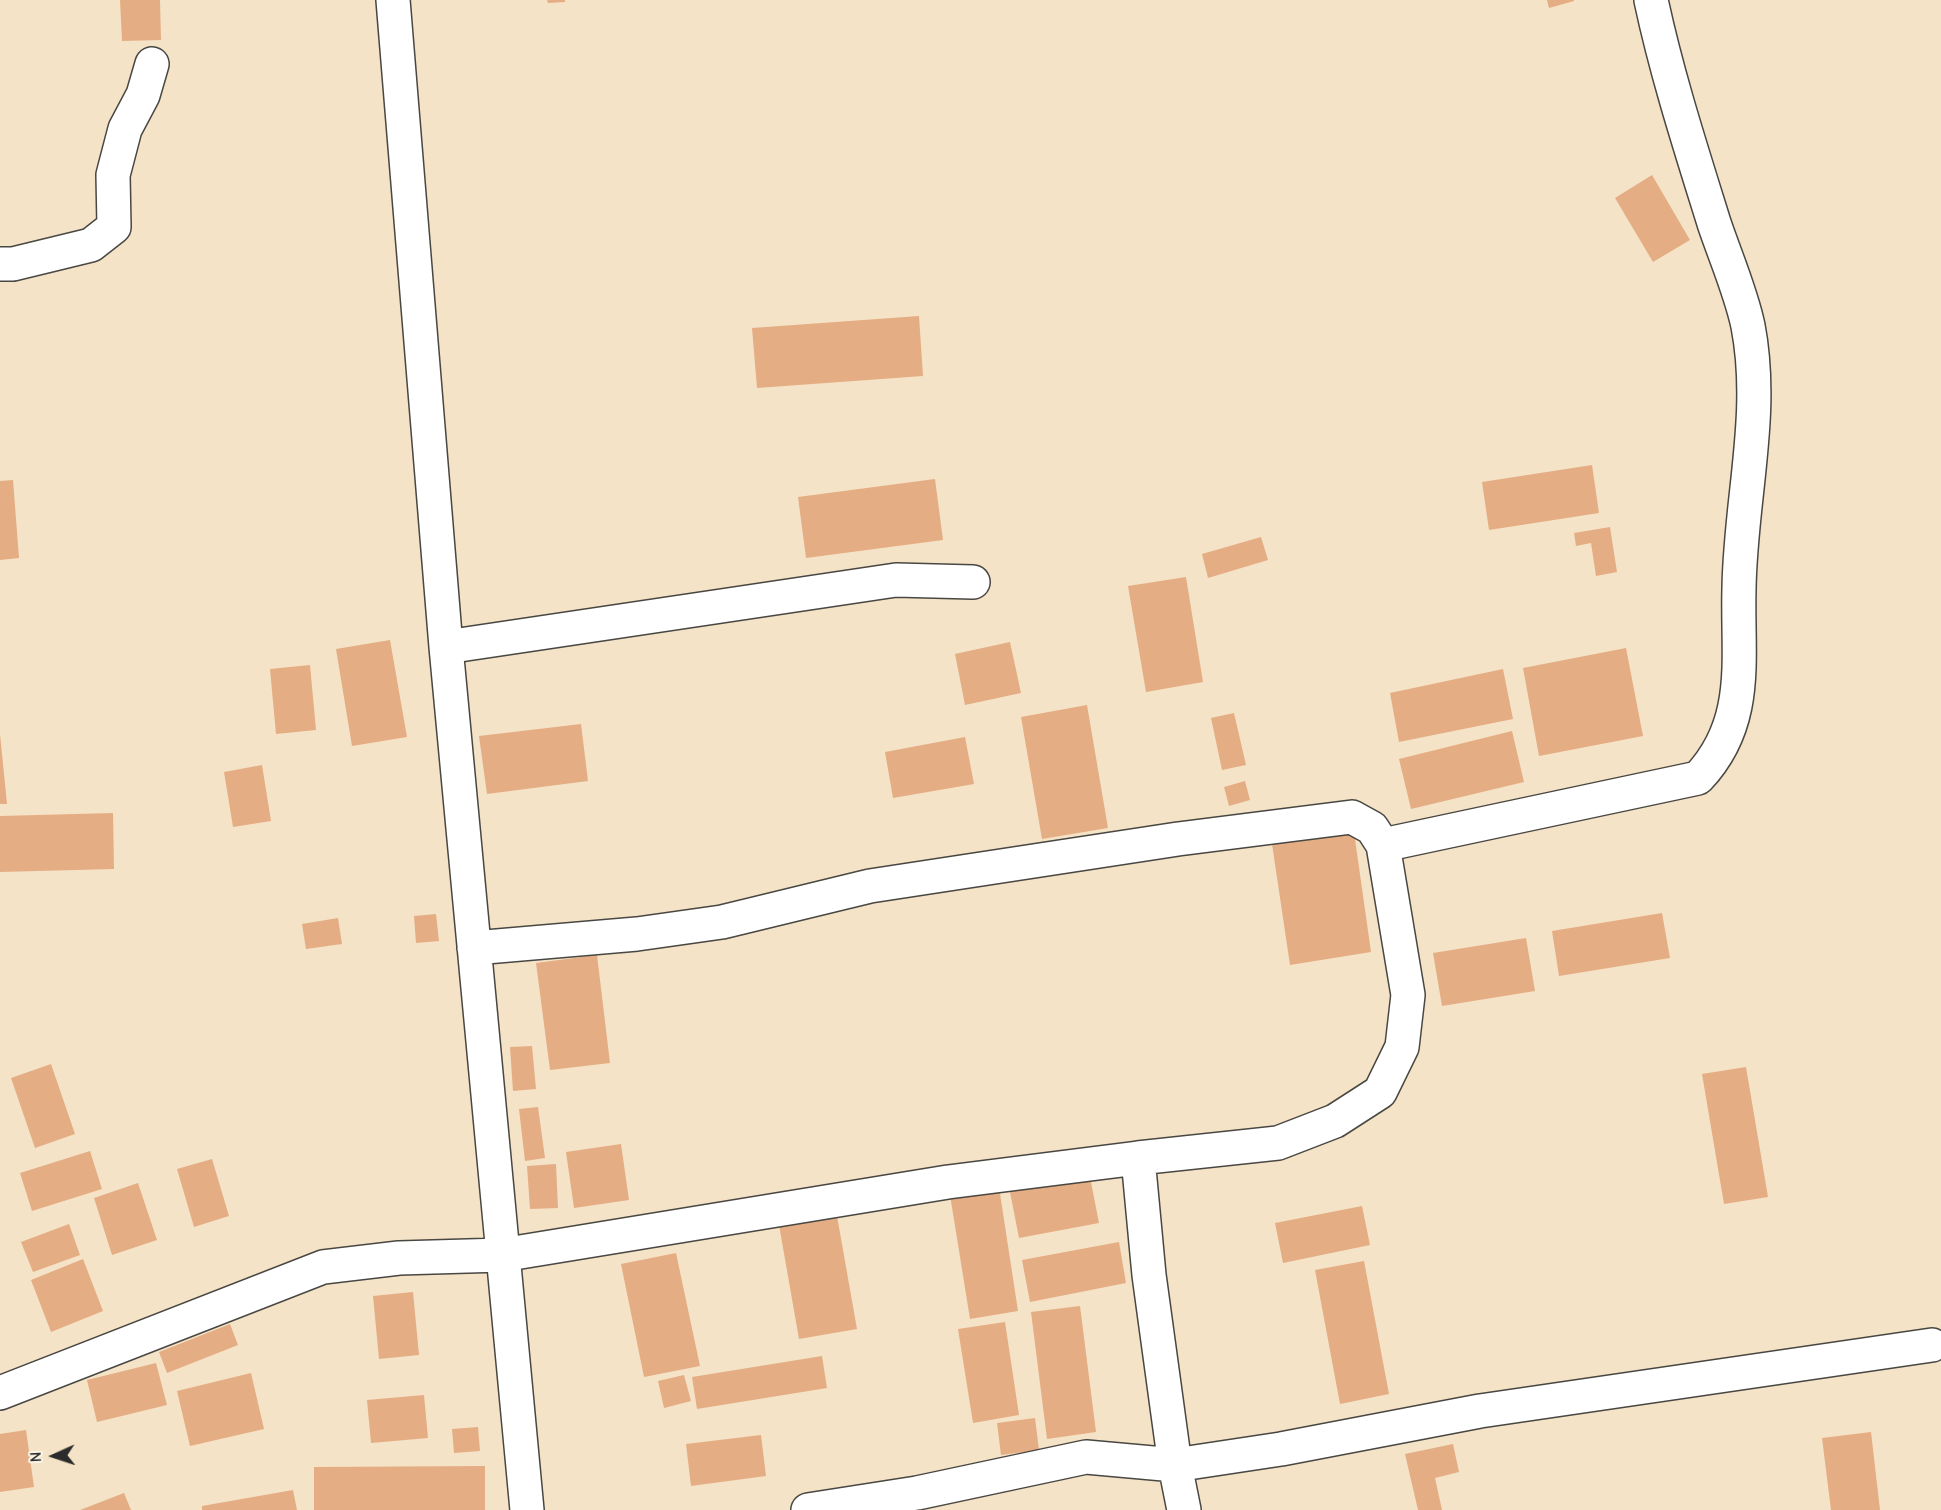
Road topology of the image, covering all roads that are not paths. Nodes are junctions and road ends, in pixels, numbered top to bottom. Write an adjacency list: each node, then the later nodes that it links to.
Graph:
1 (393, 0): 6 (street)
2 (1651, 0): 7 (street)
3 (152, 64): 4 (street)
4 (0, 264)
5 (973, 582): 6 (street)
6 (446, 647): 8 (street)
7 (1383, 845): 8 (street); 9 (street)
8 (474, 948): 10 (street)
9 (1138, 1158): 10 (street); 13 (street)
10 (502, 1256): 12 (street); 14 (street)
11 (1932, 1345): 13 (street)
12 (0, 1393)
13 (1175, 1465): 15 (street); 16 (street)
14 (527, 1510)
15 (808, 1510)
16 (1184, 1510)

